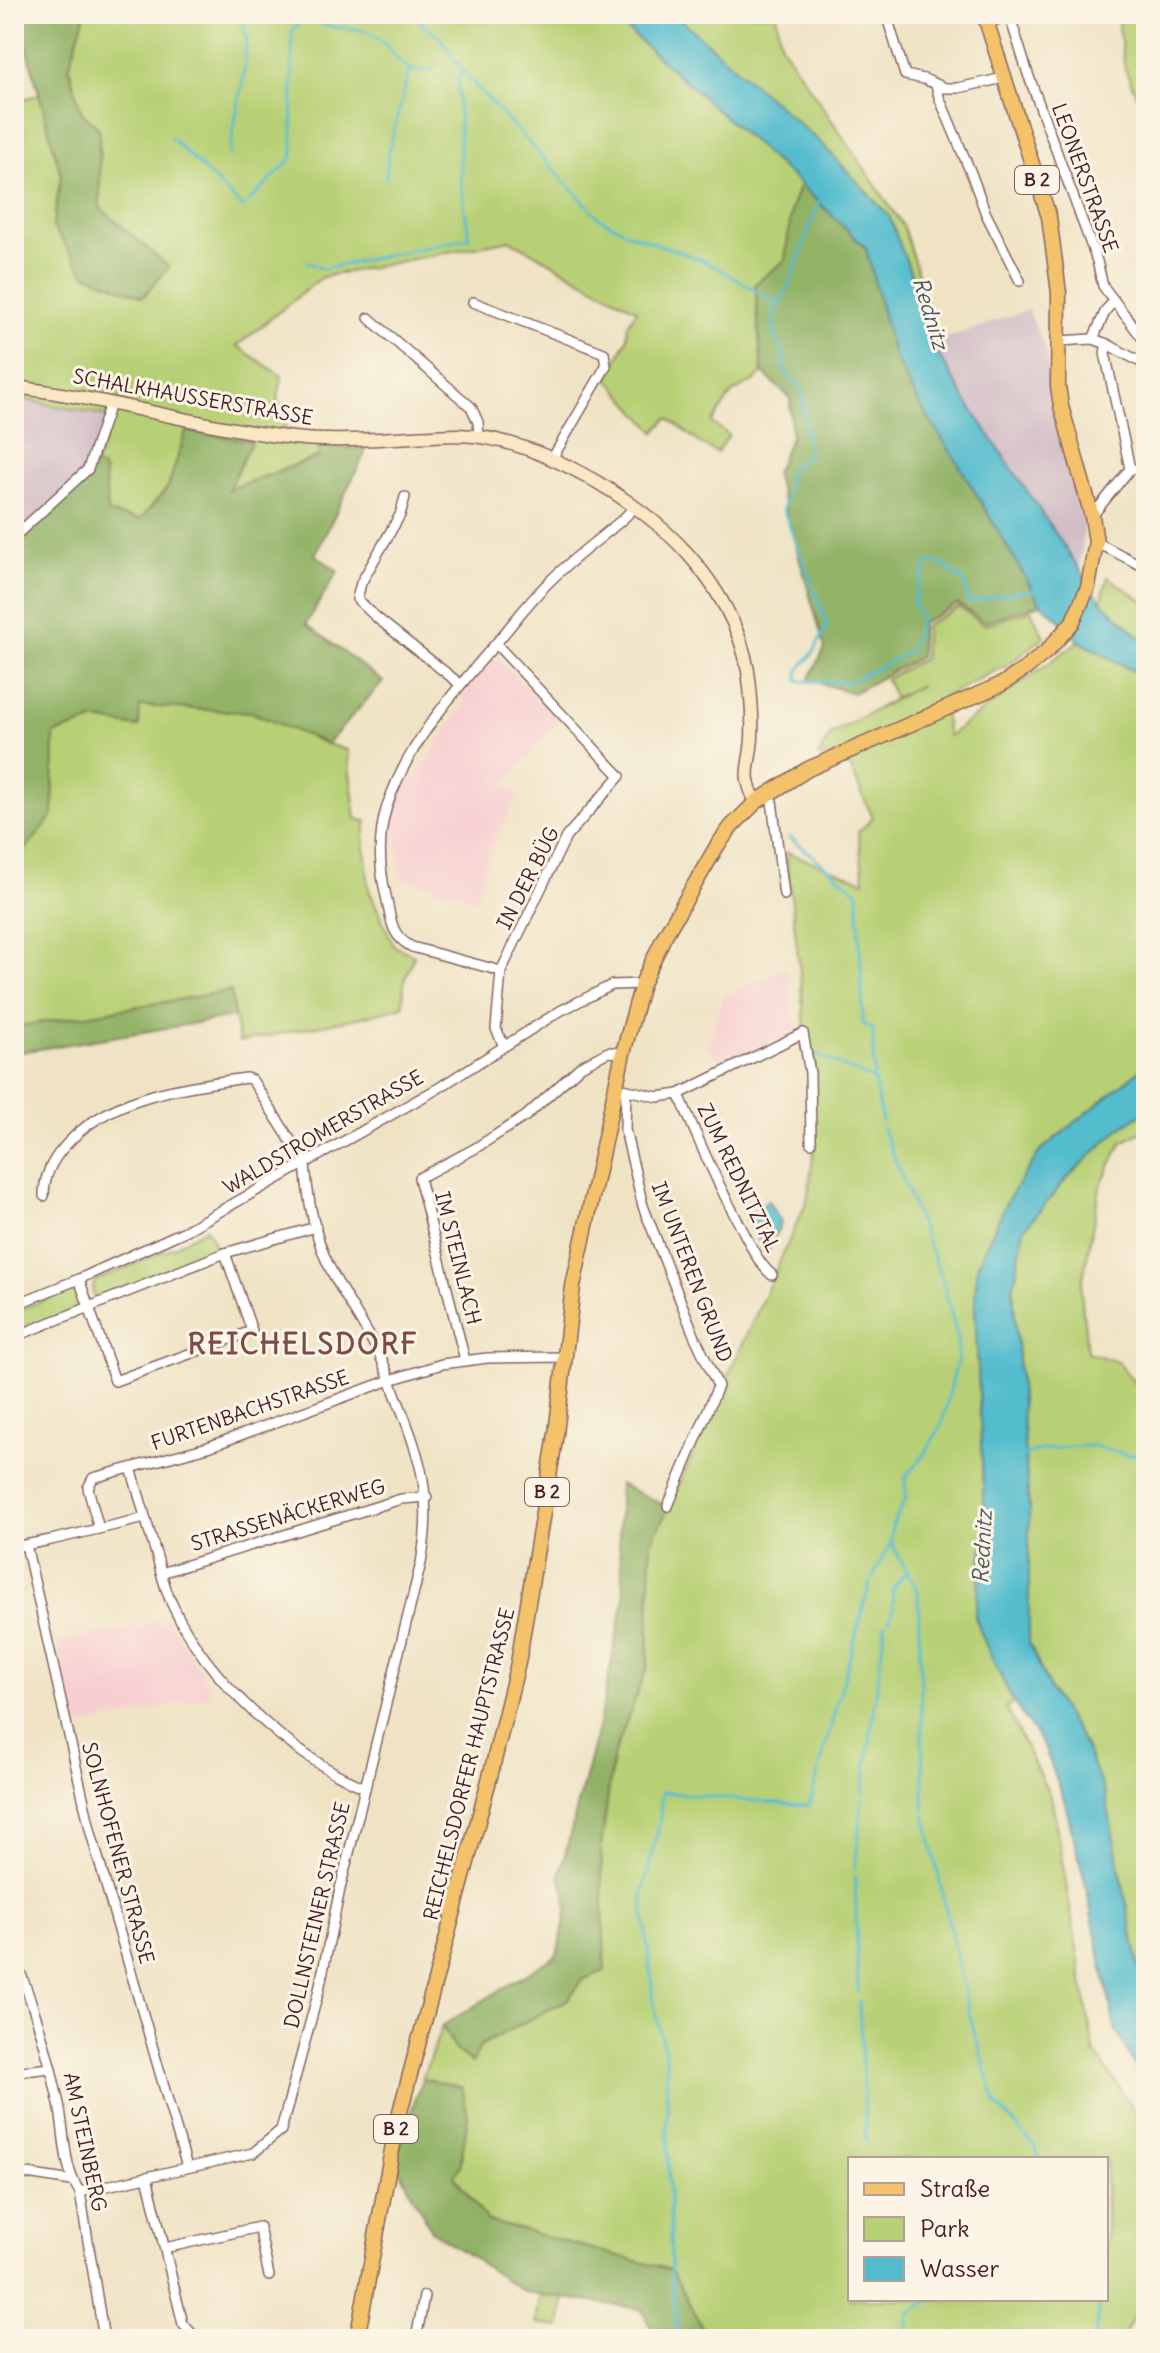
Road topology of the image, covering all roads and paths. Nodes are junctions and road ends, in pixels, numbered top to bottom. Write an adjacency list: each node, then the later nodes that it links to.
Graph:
1 (886, 14): 5 (street)
2 (1008, 14): 3 (street); 7 (street, LEONERSTRASSE)
3 (985, 19): 4 (main road, B 2)
4 (1004, 78): 5 (street); 11 (main road, B 2)
5 (936, 85): 6 (street)
6 (1020, 281)
7 (1114, 301): 10 (street); 12 (street, LEONERSTRASSE)
8 (473, 302): 19 (street)
9 (369, 318): 18 (street)
10 (1093, 339): 11 (street); 13 (street)
11 (1059, 341): 24 (main road, B 2)
12 (1146, 343)
13 (1107, 344): 14 (street); 20 (street)
14 (1146, 365)
15 (14, 373): 16 (street)
16 (17, 387): 17 (main road, SCHALKHAUSSERSTRASSE)
17 (110, 404): 18 (main road, SCHALKHAUSSERSTRASSE); 25 (street)
18 (479, 436): 19 (main road, SCHALKHAUSSERSTRASSE)
19 (552, 459): 23 (main road, SCHALKHAUSSERSTRASSE)
20 (1130, 469): 21 (street); 24 (street)
21 (1146, 469)
22 (405, 497): 29 (street)
23 (634, 508): 28 (street); 30 (main road, SCHALKHAUSSERSTRASSE)
24 (1092, 516): 26 (main road, B 2)
25 (14, 537)
26 (1095, 550): 27 (street); 30 (main road, REICHELSDORFER HAUPTSTRASSE / B 2)
27 (1146, 568)
28 (496, 644): 29 (street); 32 (street, IN DER BÜG)
29 (460, 684): 32 (street)
30 (762, 798): 31 (street); 33 (main road, REICHELSDORFER HAUPTSTRASSE / B 2)
31 (784, 895)
32 (501, 971): 34 (street, IN DER BÜG)
33 (642, 984): 34 (street, WALDSTROMERSTRASSE); 35 (main road, REICHELSDORFER HAUPTSTRASSE / B 2)
34 (504, 1046): 39 (street, WALDSTROMERSTRASSE)
35 (623, 1053): 36 (main road, REICHELSDORFER HAUPTSTRASSE / B 2); 49 (street, IM STEINLACH)
36 (621, 1089): 37 (street); 48 (main road, REICHELSDORFER HAUPTSTRASSE / B 2); 53 (street, IM UNTEREN GRUND)
37 (679, 1094): 38 (street); 43 (street, ZUM REDNITZTAL)
38 (811, 1143)
39 (305, 1163): 40 (street); 41 (street, DOLLNSTEINER STRASSE); 44 (street, WALDSTROMERSTRASSE)
40 (44, 1196)
41 (316, 1227): 42 (street); 50 (street, DOLLNSTEINER STRASSE)
42 (225, 1253): 46 (street); 46 (street)
43 (772, 1275)
44 (79, 1279): 45 (street, WALDSTROMERSTRASSE); 46 (street)
45 (14, 1305)
46 (90, 1307): 47 (street)
47 (14, 1337)
48 (566, 1357): 49 (street, FURTENBACHSTRASSE); 75 (main road, REICHELSDORFER HAUPTSTRASSE / B 2)
49 (465, 1360): 50 (street, FURTENBACHSTRASSE)
50 (390, 1380): 51 (street, FURTENBACHSTRASSE); 52 (street, DOLLNSTEINER STRASSE)
51 (131, 1468): 54 (street); 55 (street, FURTENBACHSTRASSE)
52 (427, 1497): 58 (street, STRASSENÄCKERWEG); 59 (street, DOLLNSTEINER STRASSE)
53 (668, 1506)
54 (145, 1518): 55 (street); 58 (street)
55 (99, 1529): 56 (street)
56 (26, 1545): 57 (street); 63 (street, SOLNHOFENER STRASSE)
57 (14, 1547)
58 (161, 1573): 59 (street)
59 (365, 1788): 63 (street, DOLLNSTEINER STRASSE)
60 (14, 1957): 61 (street, AM STEINBERG)
61 (51, 2068): 62 (street); 66 (street, AM STEINBERG)
62 (14, 2072)
63 (187, 2167): 65 (street, DOLLNSTEINER STRASSE)
64 (14, 2172): 66 (street)
65 (147, 2177): 67 (street, DOLLNSTEINER STRASSE); 68 (street)
66 (72, 2181): 67 (street, AM STEINBERG)
67 (80, 2192): 74 (street, AM STEINBERG)
68 (165, 2248): 69 (street); 72 (street)
69 (269, 2276)
70 (424, 2296): 76 (street)
71 (14, 2336): 73 (street)
72 (195, 2337)
73 (27, 2339)
74 (104, 2339)
75 (357, 2339)
76 (416, 2339)

